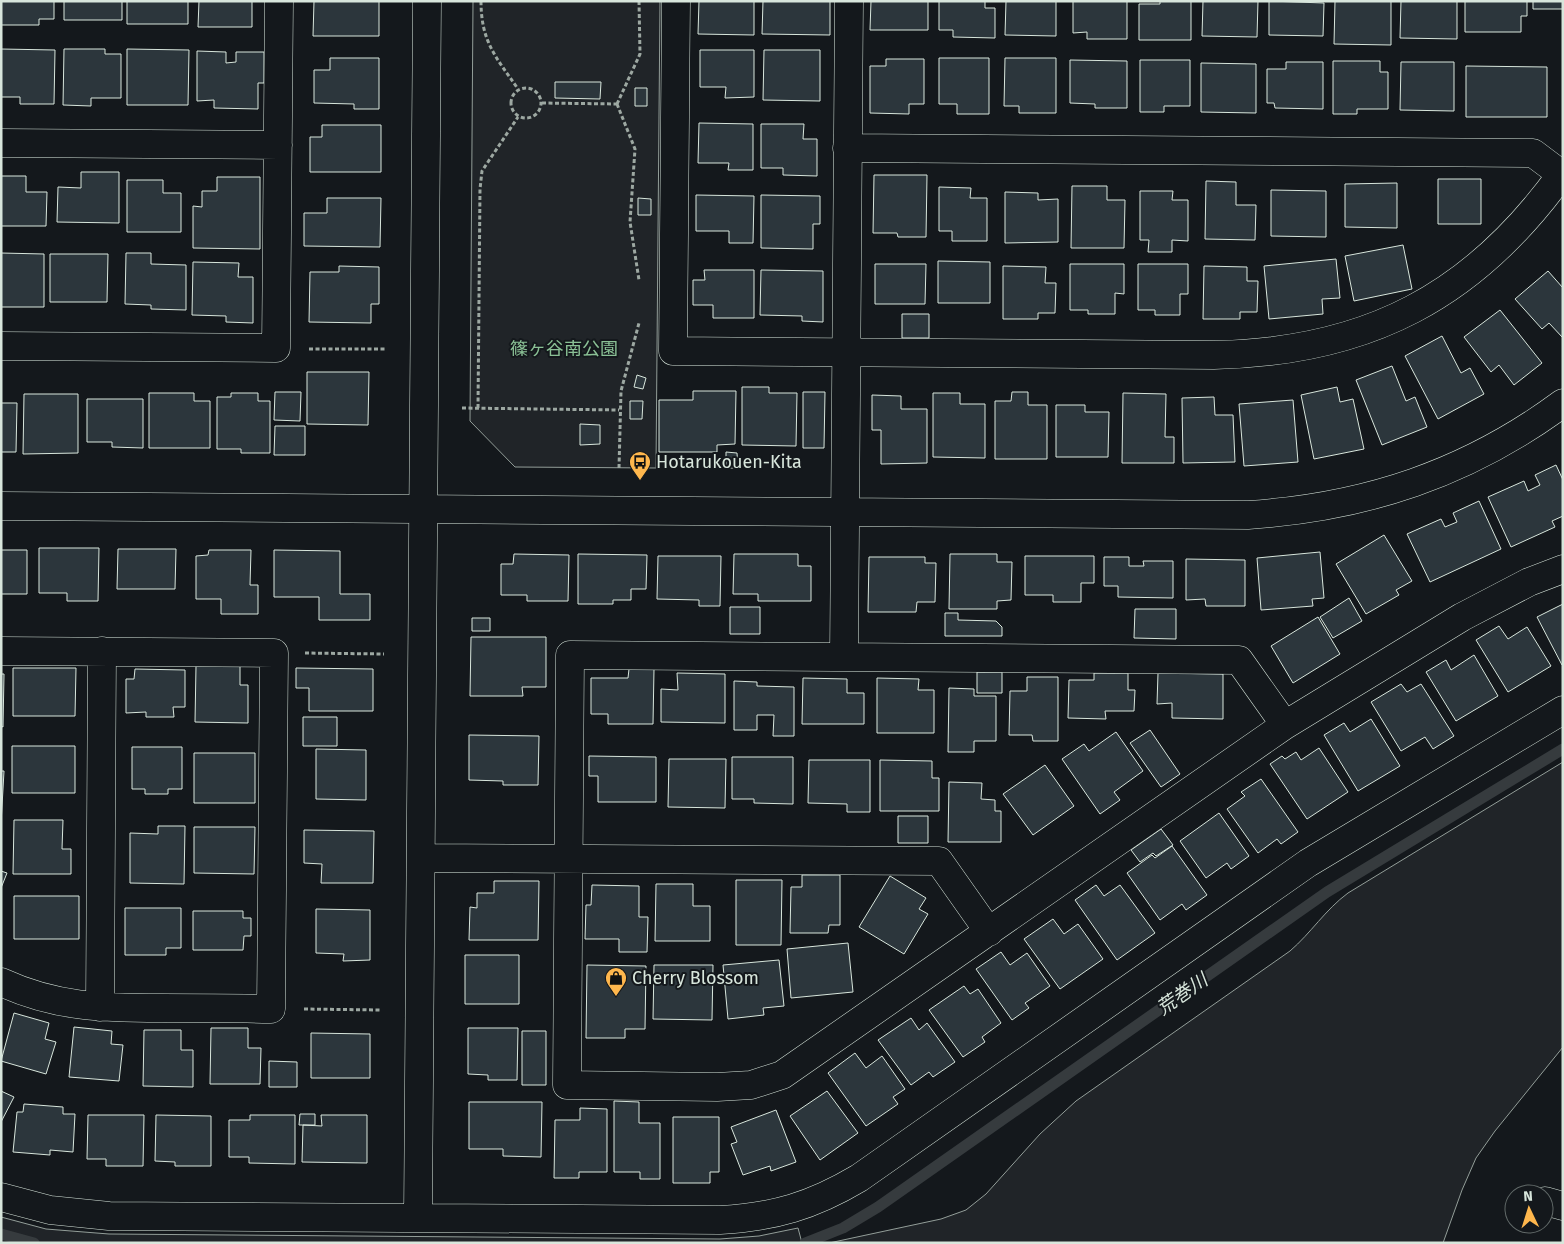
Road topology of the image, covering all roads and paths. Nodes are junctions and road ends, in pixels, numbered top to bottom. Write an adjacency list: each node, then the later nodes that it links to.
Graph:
1 (279, 1): 12 (street)
2 (427, 1): 27 (street)
3 (481, 1): 7 (path)
4 (639, 1): 9 (path)
5 (676, 1): 20 (street)
6 (849, 1): 13 (street)
7 (518, 89): 8 (path); 10 (path)
8 (542, 103): 9 (path); 10 (path)
9 (617, 104): 15 (path)
10 (518, 117): 23 (path)
11 (1, 142): 12 (street)
12 (278, 144): 18 (street)
13 (848, 148): 14 (street); 20 (street)
14 (1562, 173): 20 (street)
15 (641, 289)
16 (641, 315): 24 (path)
17 (1, 346): 18 (street)
18 (276, 348): 19 (path)
19 (387, 349)
20 (846, 352): 28 (street)
21 (1563, 402): 28 (street)
22 (462, 408): 23 (path)
23 (478, 408): 24 (path)
24 (620, 410): 25 (path)
25 (619, 468)
26 (1, 506): 27 (street)
27 (423, 509): 28 (street); 37 (street)
28 (845, 512): 34 (street)
29 (1563, 569): 36 (street)
30 (1, 651): 31 (street)
31 (102, 651): 32 (street); 41 (street)
32 (274, 653): 33 (path); 42 (street)
33 (384, 654)
34 (844, 657): 36 (street); 38 (street)
35 (1563, 710): 45 (street)
36 (1285, 725): 39 (street)
37 (421, 858): 38 (street); 45 (street)
38 (569, 859): 39 (street); 39 (street)
39 (989, 932)
40 (1, 982): 41 (street)
41 (100, 1008): 42 (street)
42 (271, 1009): 43 (path)
43 (382, 1010)
44 (1, 1197): 45 (street)
45 (418, 1217)

